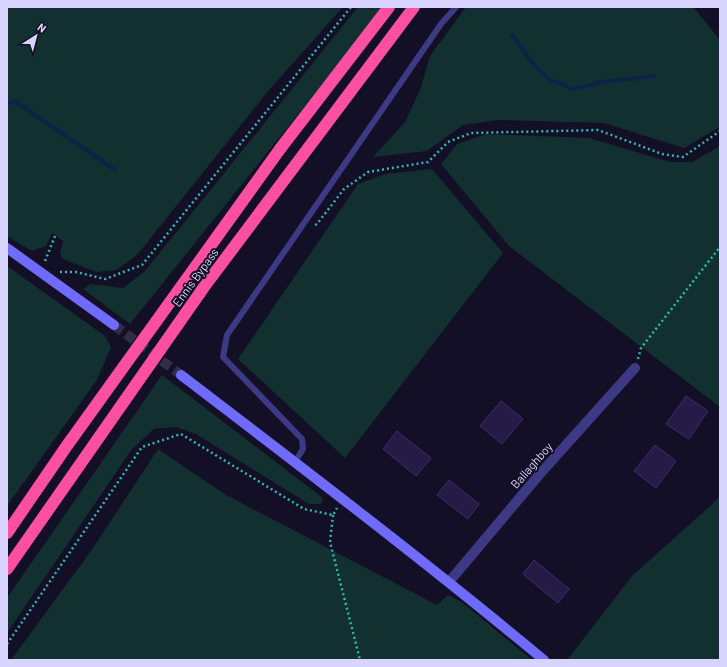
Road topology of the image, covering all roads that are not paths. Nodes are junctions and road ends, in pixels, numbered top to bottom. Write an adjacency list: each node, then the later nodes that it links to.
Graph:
1 (389, 7): 9 (highway, Ennis Bypass)
2 (414, 7): 10 (highway, Ennis Bypass)
3 (456, 7): 8 (lane)
4 (7, 248): 5 (main road)
5 (114, 325)
6 (635, 368): 11 (street, Ballaghboy)
7 (181, 375): 8 (main road)
8 (295, 462): 11 (main road)
9 (7, 533)
10 (7, 569)
11 (449, 582): 12 (main road)
12 (544, 660)

